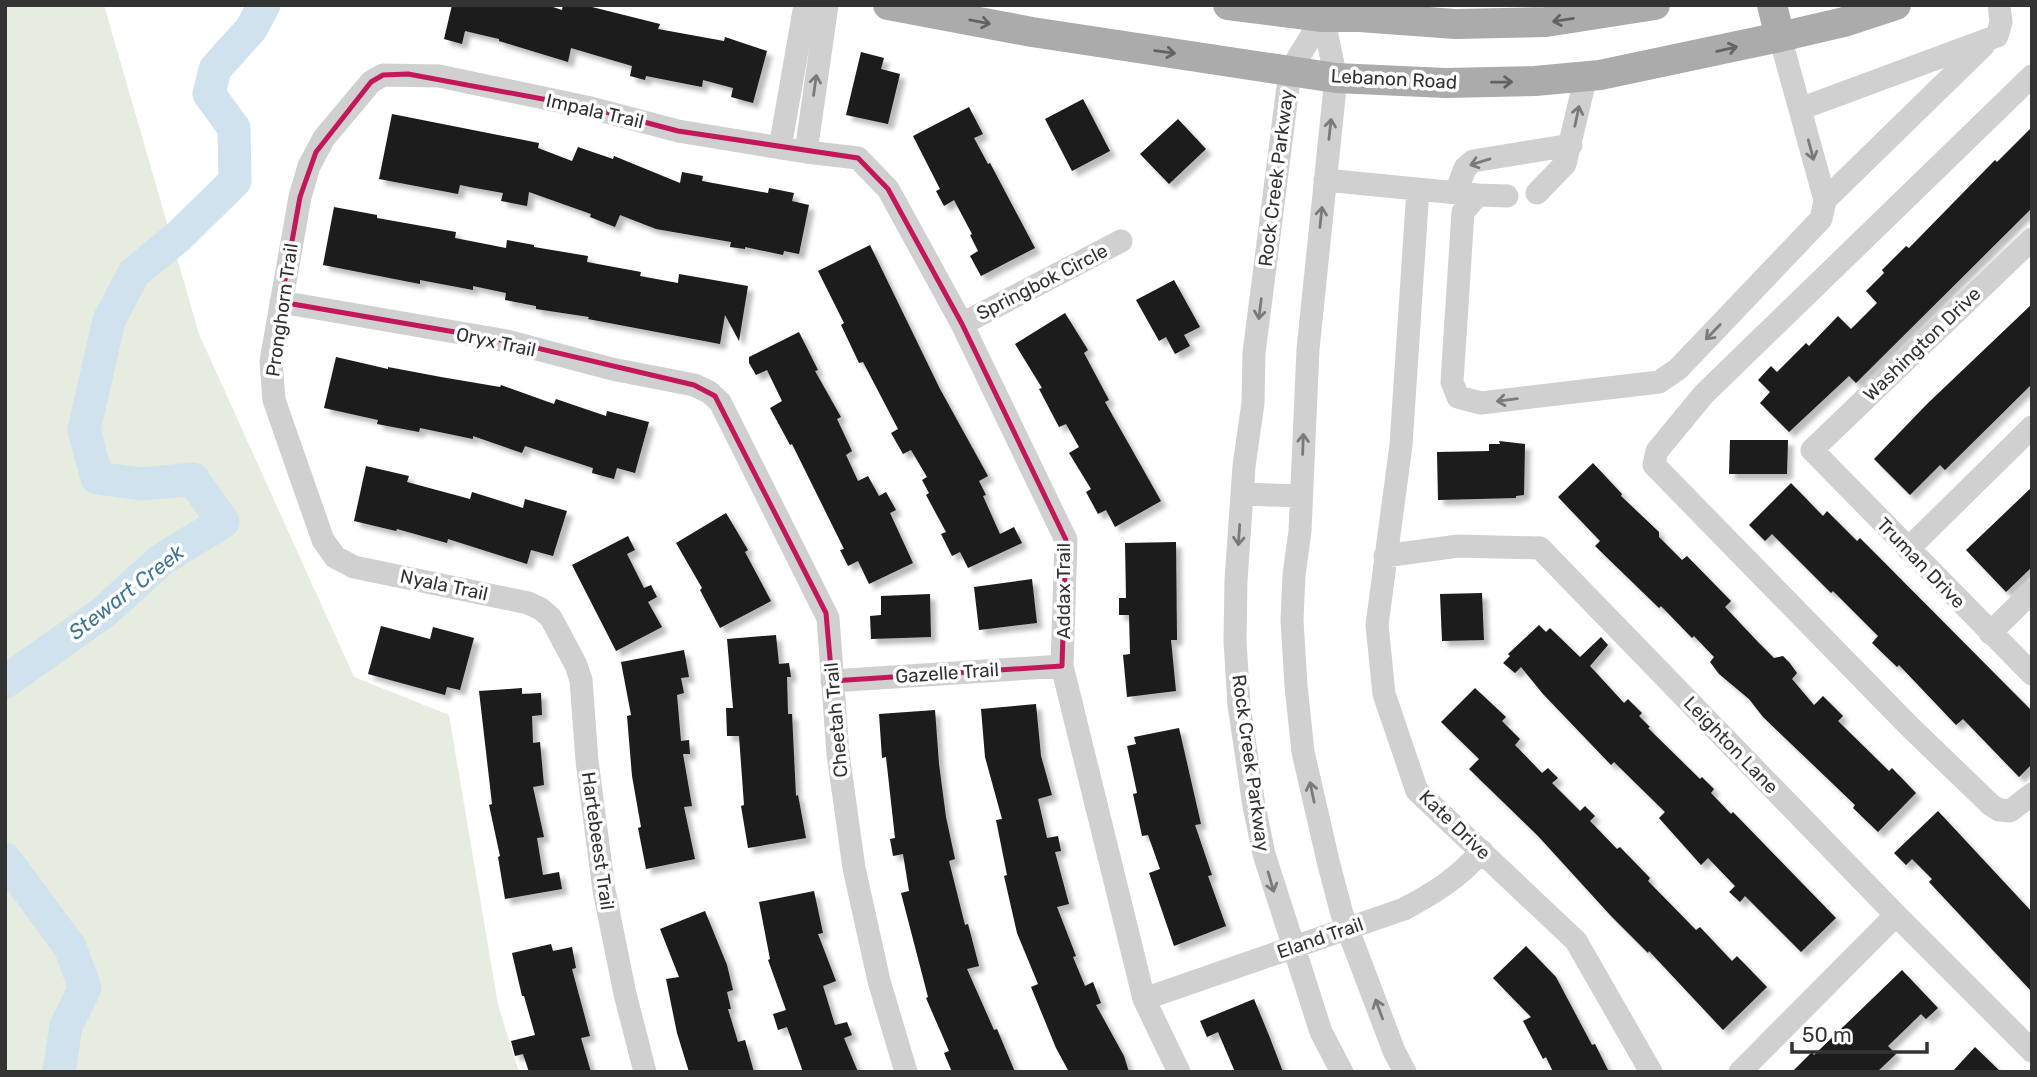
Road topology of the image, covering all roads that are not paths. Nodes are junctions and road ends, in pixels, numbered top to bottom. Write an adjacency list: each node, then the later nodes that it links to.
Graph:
1 (805, 5): 19 (street)
2 (827, 5): 20 (street, one-way to 2)
3 (888, 5): 12 (main road, Lebanon Road, one-way to 12)
4 (1228, 5): 9 (main road)
5 (1655, 5): 9 (main road, one-way to 9)
6 (1772, 5): 10 (main road)
7 (1896, 5): 10 (main road, Lebanon Road)
8 (2000, 5): 11 (street)
9 (1323, 11): 12 (street, Rock Creek Parkway); 16 (street)
10 (1780, 37): 14 (main road, Lebanon Road, one-way to 10); 17 (street)
11 (1991, 38): 17 (street); 26 (street)
12 (1290, 71): 16 (main road, Lebanon Road); 34 (street, Rock Creek Parkway, one-way to 34)
13 (383, 75): 19 (street, Impala Trail); 29 (street, Pronghorn Trail)
14 (1586, 76): 16 (main road, Lebanon Road, one-way to 14); 18 (street, one-way to 14)
15 (2032, 76): 45 (street)
16 (1336, 78): 21 (street, one-way to 16)
17 (1800, 109): 26 (street, one-way to 26)
18 (1571, 145): 23 (street); 24 (street, one-way to 24)
19 (779, 148): 20 (street, Impala Trail)
20 (806, 152): 30 (street, Addax Trail)
21 (1325, 180): 22 (street); 35 (street, one-way to 21)
22 (1418, 189): 24 (street); 37 (street, Kate Drive)
23 (1537, 193)
24 (1467, 194): 25 (street); 26 (street, one-way to 24)
25 (1507, 196)
26 (1825, 200)
27 (2032, 239): 33 (street, Washington Drive)
28 (1122, 241): 30 (street, Springbok Circle)
29 (281, 303): 31 (street, Oryx Trail); 38 (street, Pronghorn Trail)
30 (962, 324): 42 (street, Addax Trail)
31 (709, 392): 44 (street, Cheetah Trail)
32 (2032, 427): 36 (street)
33 (1812, 450): 36 (street, Truman Drive)
34 (1242, 494): 35 (street); 49 (street, Rock Creek Parkway, one-way to 49)
35 (1301, 496): 48 (street, one-way to 35)
36 (1908, 549): 41 (street, Truman Drive)
37 (1385, 556): 46 (street, Kate Drive); 47 (street, Leighton Lane)
38 (339, 561): 40 (street, Nyala Trail)
39 (2032, 592): 41 (street)
40 (548, 614): 52 (street, Hartebeest Trail)
41 (1990, 633): 43 (street, Truman Drive)
42 (1062, 666): 44 (street, Gazelle Trail); 50 (street, Addax Trail)
43 (2032, 674)
44 (832, 681): 53 (street, Cheetah Trail)
45 (2032, 794)
46 (1482, 851): 48 (street, Eland Trail); 57 (street, Kate Drive)
47 (1896, 915): 51 (street, Leighton Lane); 58 (street)
48 (1348, 930): 49 (street, Eland Trail); 56 (street, one-way to 48)
49 (1293, 948): 50 (street, Eland Trail); 55 (street, Rock Creek Parkway)
50 (1144, 999): 54 (street, Addax Trail)
51 (2032, 1051)
52 (645, 1072)
53 (906, 1072)
54 (1178, 1072)
55 (1342, 1072)
56 (1405, 1072)
57 (1651, 1072)
58 (1740, 1072)

